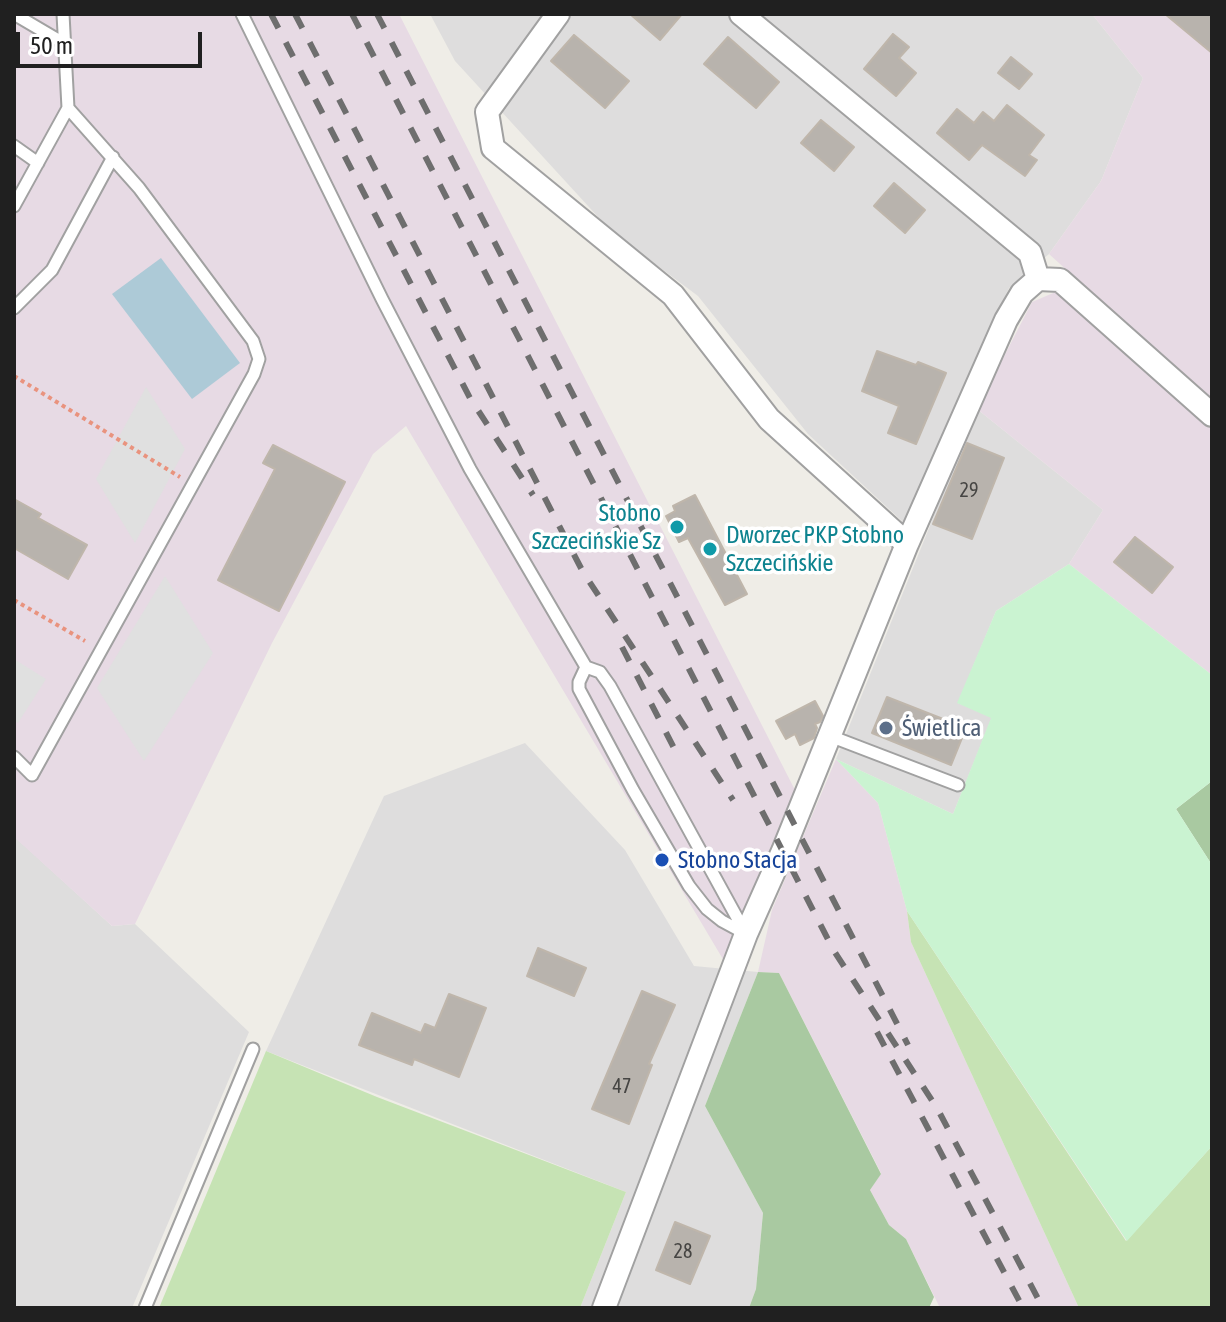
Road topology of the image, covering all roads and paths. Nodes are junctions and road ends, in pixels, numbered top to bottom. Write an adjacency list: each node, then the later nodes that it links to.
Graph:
1 (14, 14): 6 (lane)
2 (63, 14): 6 (lane)
3 (242, 14): 20 (lane)
4 (558, 14): 17 (street)
5 (741, 14): 12 (street)
6 (65, 44): 7 (lane)
7 (68, 108): 9 (lane); 10 (lane)
8 (14, 146): 10 (lane)
9 (113, 157): 13 (lane); 16 (lane)
10 (38, 163): 11 (lane)
11 (14, 206)
12 (1038, 279): 15 (street); 17 (street)
13 (14, 308)
14 (14, 376): 16 (path)
15 (1212, 415)
16 (192, 485): 19 (lane)
17 (907, 544): 21 (street)
18 (14, 600): 19 (path)
19 (101, 650): 22 (lane)
20 (586, 667): 24 (lane); 24 (lane)
21 (830, 736): 23 (lane); 24 (street)
22 (14, 757)
23 (958, 785)
24 (746, 934): 27 (street)
25 (253, 1049): 26 (lane)
26 (145, 1308)
27 (604, 1308)

